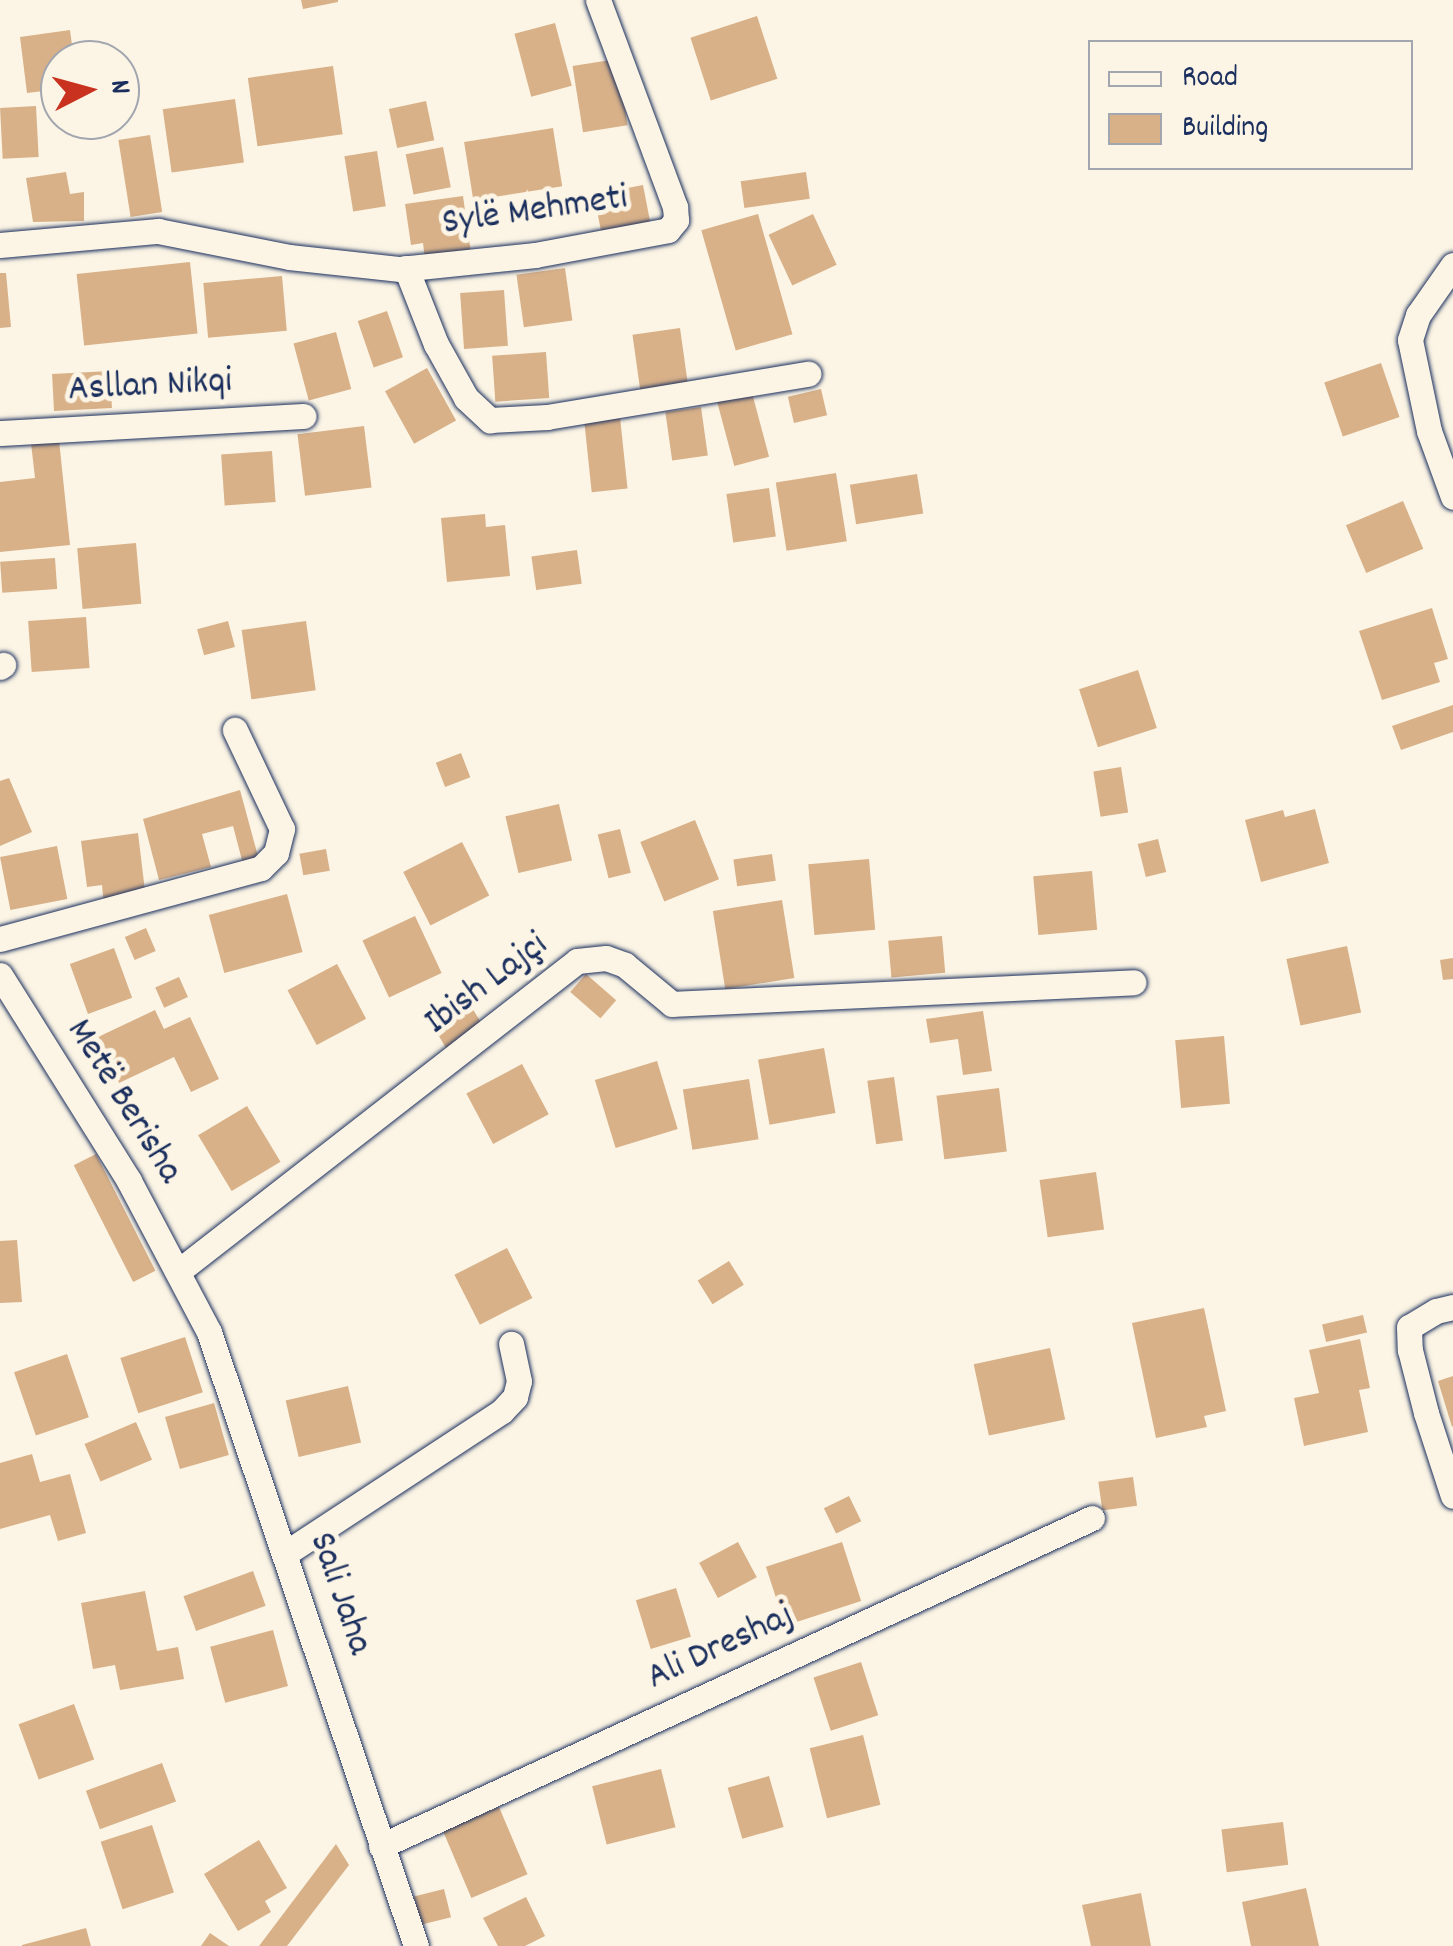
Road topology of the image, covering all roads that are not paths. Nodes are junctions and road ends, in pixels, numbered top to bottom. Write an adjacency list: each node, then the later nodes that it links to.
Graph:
1 (598, 0): 4 (street, Sylë Mehmeti)
2 (0, 245): 4 (street, Sylë Mehmeti)
3 (1453, 264): 8 (street)
4 (406, 268): 5 (street, Sylë Mehmeti)
5 (808, 374)
6 (304, 416): 7 (street, Asllan Nikqi)
7 (0, 433)
8 (1453, 497)
9 (235, 730): 10 (street)
10 (0, 939)
11 (0, 975): 13 (street, Metë Berisha)
12 (1132, 982): 13 (street, Ibish Lajçi)
13 (180, 1270): 18 (street, Sali Jaha)
14 (1453, 1307): 16 (street)
15 (510, 1344): 18 (street)
16 (1453, 1496)
17 (1092, 1518): 19 (street, Ali Dreshaj)
18 (286, 1553): 19 (street, Sali Jaha)
19 (382, 1846): 20 (street, Sali Jaha)
20 (416, 1946)

